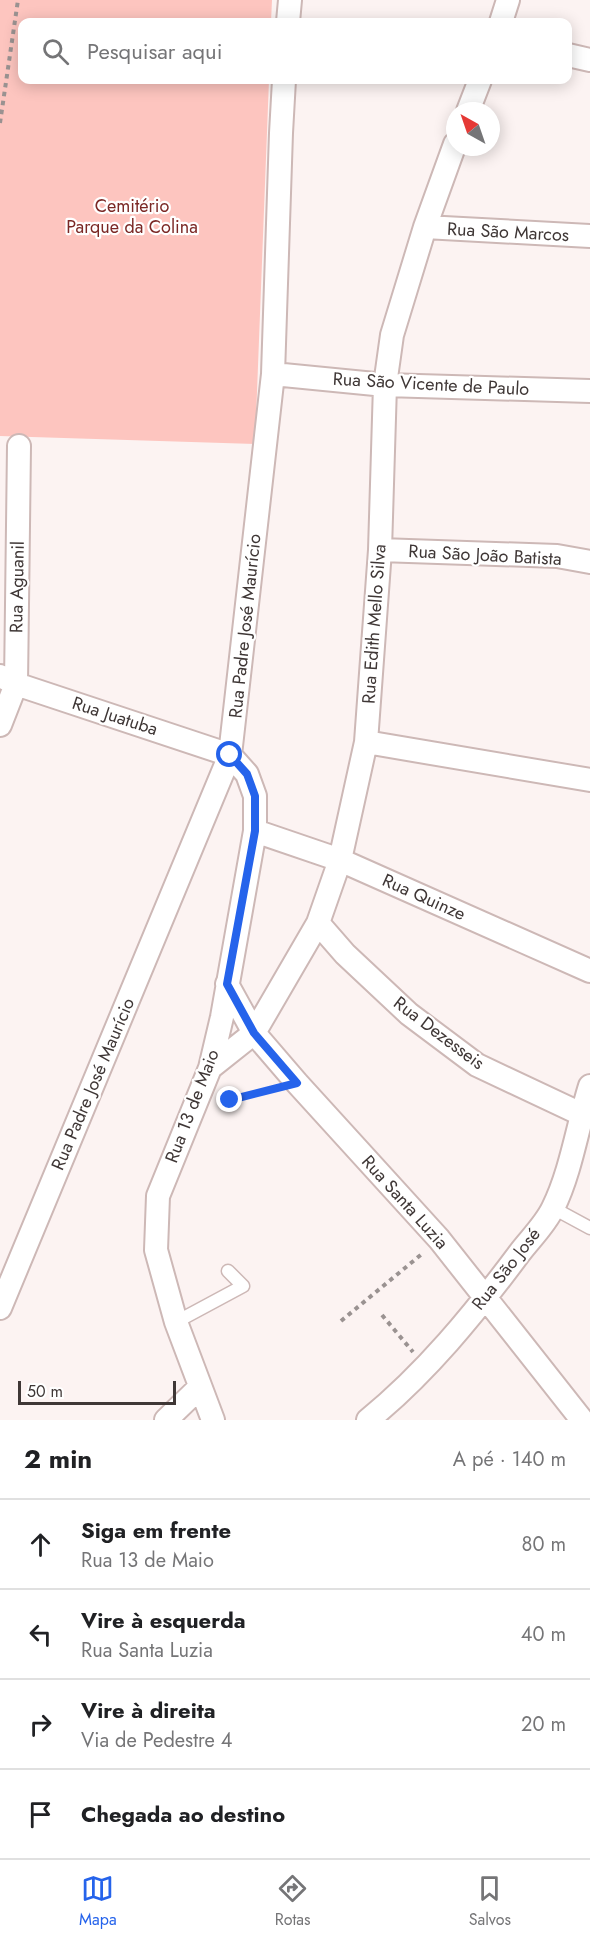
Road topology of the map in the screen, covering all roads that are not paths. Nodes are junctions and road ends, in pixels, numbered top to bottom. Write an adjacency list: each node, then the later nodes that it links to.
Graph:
1 (290, 0): 3 (street)
2 (508, 0): 4 (street)
3 (288, 18)
4 (502, 18)
5 (572, 56): 6 (street)
6 (590, 60)
7 (284, 84): 13 (street, Rua Padre José Maurício)
8 (478, 84): 9 (street)
9 (471, 102)
10 (451, 156): 11 (street, Rua Edith Mello Silva)
11 (425, 227): 12 (street, Rua São Marcos); 14 (street, Rua Edith Mello Silva)
12 (590, 236)
13 (273, 374): 14 (street, Rua São Vicente de Paulo); 22 (street, Rua Padre José Maurício)
14 (386, 385): 15 (street, Rua São Vicente de Paulo); 17 (street, Rua Edith Mello Silva)
15 (590, 391)
16 (19, 446): 19 (street, Rua Aguanil)
17 (380, 550): 18 (street, Rua São João Batista); 21 (street, Rua Edith Mello Silva)
18 (590, 562)
19 (8, 680): 20 (street, Rua Aguanil); 22 (street, Rua Juatuba)
20 (0, 725)
21 (366, 742): 23 (street); 25 (street, Rua Edith Mello Silva)
22 (230, 755): 24 (street, Rua 13 de Maio); 36 (street, Rua Padre José Maurício)
23 (590, 780)
24 (255, 831): 25 (street, Rua Quinze); 28 (street, Rua 13 de Maio)
25 (340, 860): 26 (street, Rua Edith Mello Silva); 27 (street, Rua Quinze)
26 (318, 923): 29 (street, Rua Edith Mello Silva); 31 (street, Rua Dezesseis)
27 (590, 971)
28 (227, 984): 29 (street, Rua Santa Luzia); 30 (street, Rua 13 de Maio)
29 (254, 1033): 30 (street, Rua Edith Mello Silva); 35 (street, Rua Santa Luzia)
30 (210, 1068): 37 (street, Rua 13 de Maio)
31 (586, 1104): 32 (street, Rua São José)
32 (553, 1208): 33 (lane); 35 (street, Rua São José)
33 (590, 1228)
34 (228, 1271): 37 (lane)
35 (487, 1298): 41 (street, Rua São José); 42 (street, Rua Santa Luzia)
36 (0, 1308)
37 (176, 1322): 38 (street, Rua 13 de Maio)
38 (200, 1386): 39 (street); 40 (street, Rua 13 de Maio)
39 (165, 1420)
40 (213, 1420)
41 (368, 1420)
42 (582, 1420)

